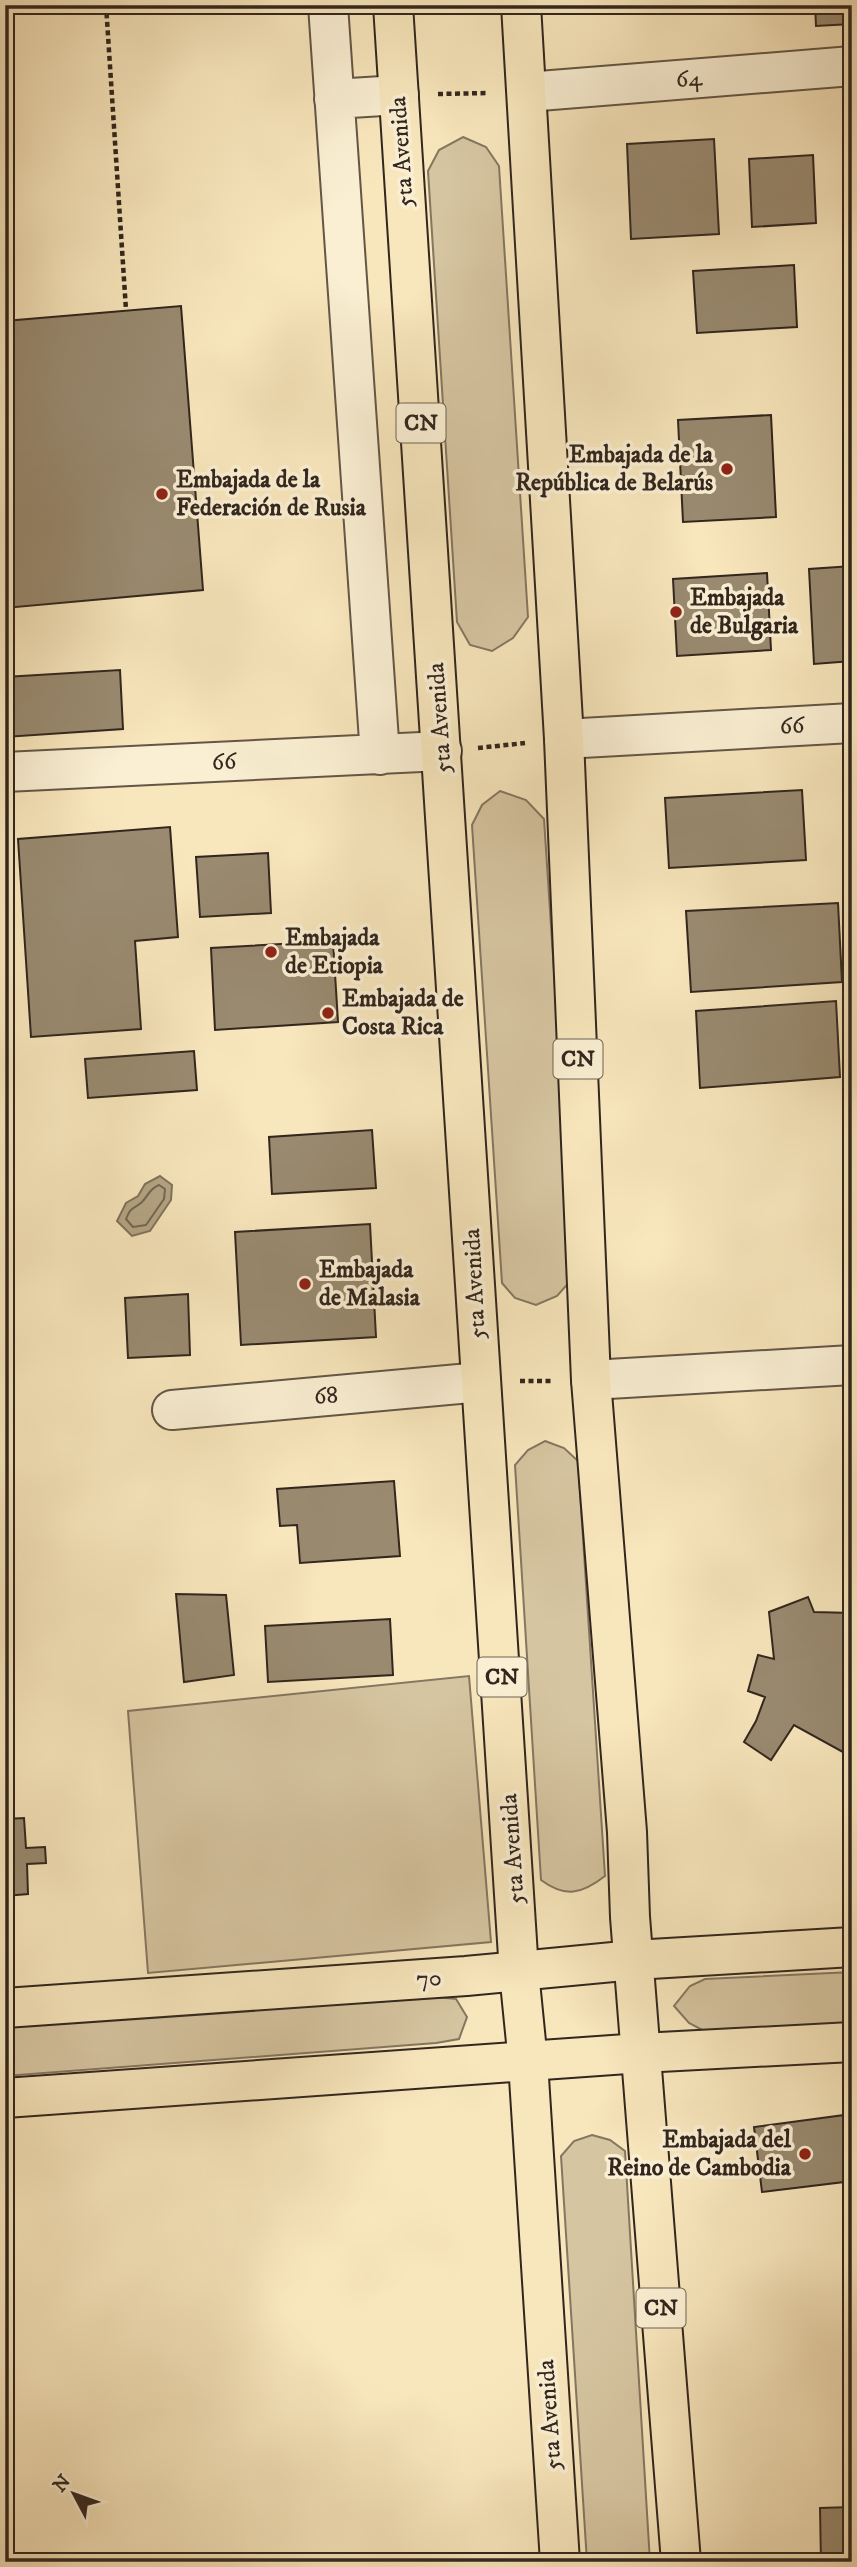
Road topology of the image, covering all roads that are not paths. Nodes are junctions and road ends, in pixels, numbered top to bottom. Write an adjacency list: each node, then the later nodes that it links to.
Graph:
1 (328, 5): 7 (street)
2 (393, 5): 6 (main road, 5ta Avenida / CN)
3 (521, 5): 5 (main road, CN)
4 (852, 66): 5 (street, 64)
5 (527, 92): 9 (main road, CN)
6 (399, 95): 7 (street); 10 (main road, 5ta Avenida / CN)
7 (334, 99): 11 (street)
8 (852, 723): 9 (street, 66)
9 (564, 739): 14 (main road, CN)
10 (442, 751): 11 (street, 66); 15 (main road, 5ta Avenida / CN)
11 (380, 755): 12 (street, 66)
12 (5, 772)
13 (852, 1365): 14 (street)
14 (591, 1380): 18 (main road, CN)
15 (481, 1382): 16 (street, 68); 19 (main road, 5ta Avenida / CN)
16 (172, 1410)
17 (852, 1947): 18 (main road, 70)
18 (634, 1960): 19 (main road, 70); 22 (main road, CN)
19 (519, 1972): 20 (main road, 70); 23 (main road, 5ta Avenida / CN)
20 (5, 2008)
21 (852, 2042): 22 (main road)
22 (641, 2053): 23 (main road); 26 (main road, CN)
23 (528, 2062): 24 (main road); 25 (main road, 5ta Avenida / CN)
24 (5, 2098)
25 (560, 2562)
26 (681, 2562)

